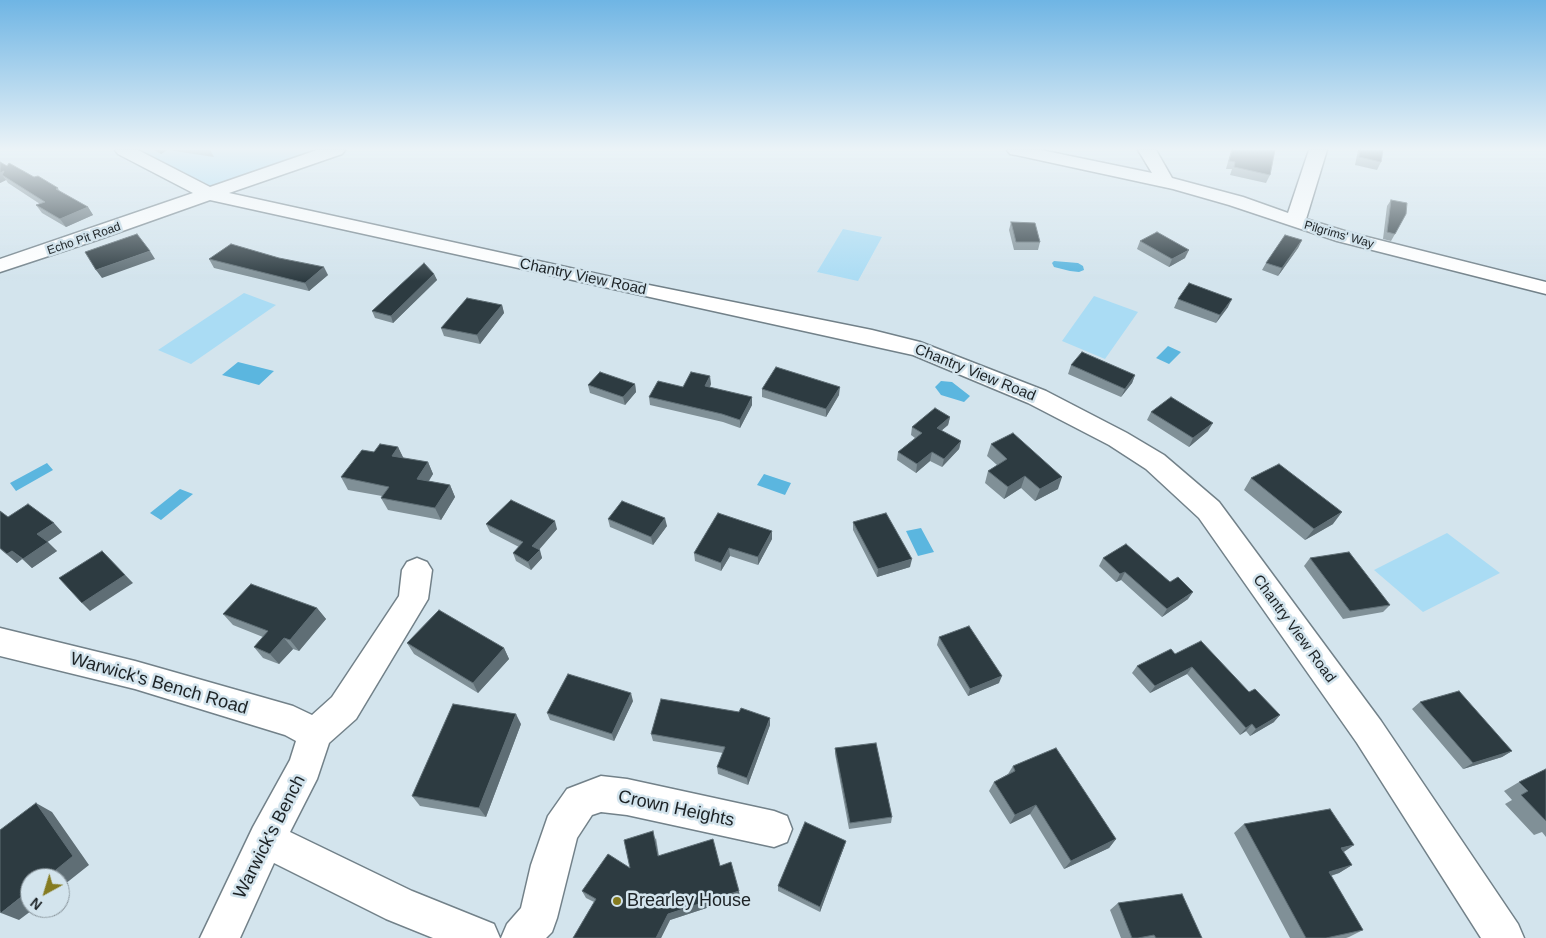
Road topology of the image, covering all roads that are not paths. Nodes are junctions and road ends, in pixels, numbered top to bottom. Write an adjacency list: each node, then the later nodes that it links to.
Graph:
1 (210, 194): 5 (street, Echo Pit Road); 15 (street, Chantry View Road)
2 (1210, 194): 4 (street, Pilgrims' Way)
3 (1304, 194): 4 (street)
4 (1295, 222): 6 (street, Pilgrims' Way)
5 (0, 266)
6 (1546, 288)
7 (416, 570): 9 (street)
8 (0, 642): 9 (street, Warwick's Bench Road)
9 (315, 734): 11 (street, Warwick's Bench)
10 (774, 830): 14 (street, Crown Heights)
11 (266, 840): 12 (street, Warwick's Bench); 13 (street)
12 (220, 938)
13 (480, 938)
14 (521, 938)
15 (1504, 938)

